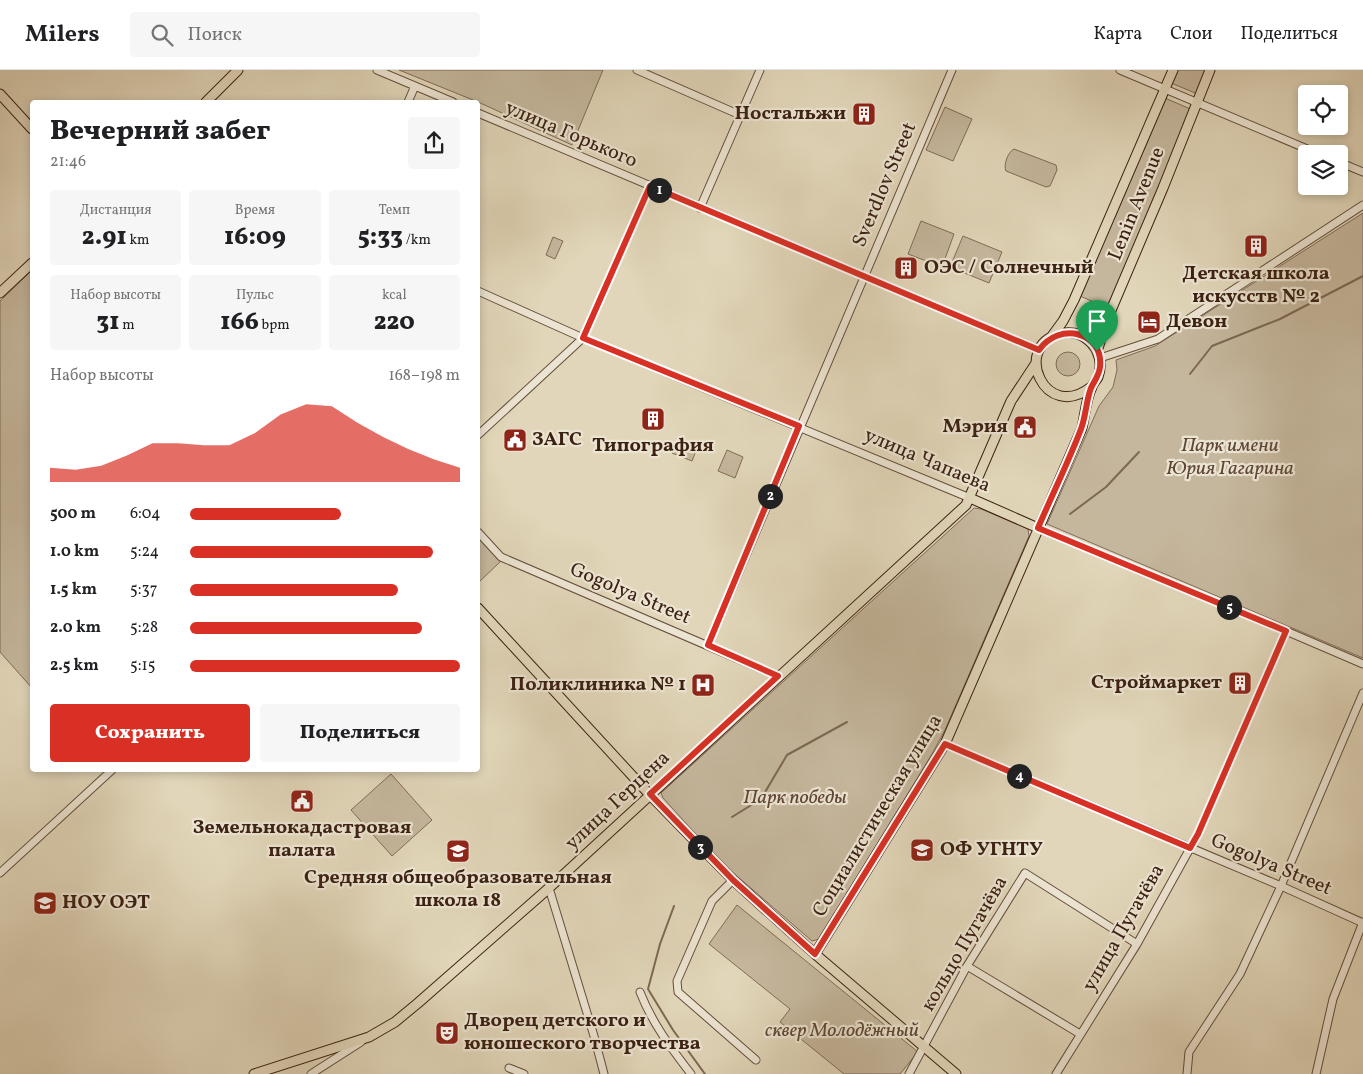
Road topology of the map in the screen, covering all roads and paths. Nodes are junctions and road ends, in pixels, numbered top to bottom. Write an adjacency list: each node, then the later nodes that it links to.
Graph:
1 (238, 70): 12 (main road)
2 (377, 70): 9 (street)
3 (637, 70): 17 (street)
4 (760, 70): 17 (street)
5 (952, 70): 26 (street, Sverdlov Street)
6 (1120, 70): 10 (street)
7 (1172, 70): 10 (main road, Lenin Avenue)
8 (1210, 70): 15 (main road, Lenin Avenue)
9 (415, 86): 13 (street); 14 (street)
10 (1165, 88): 15 (street); 30 (main road, Lenin Avenue)
11 (0, 94): 18 (main road)
12 (208, 100)
13 (409, 100)
14 (448, 100)
15 (1196, 101): 19 (street); 32 (main road, Lenin Avenue)
16 (480, 114): 22 (street, улица Горького)
17 (740, 116): 24 (street)
18 (30, 127)
19 (1298, 145)
20 (1348, 166): 21 (street)
21 (1363, 172)
22 (650, 186): 24 (street, улица Горького); 29 (street)
23 (1363, 205): 32 (street)
24 (700, 208): 26 (street, улица Горького)
25 (30, 265): 28 (main road)
26 (864, 276): 31 (street, улица Горького); 35 (street, Sverdlov Street)
27 (480, 292): 29 (street, улица Чапаева)
28 (0, 293)
29 (583, 338): 35 (street, улица Чапаева); 36 (street)
30 (1051, 338): 31 (main road); 32 (main road)
31 (1039, 350): 33 (main road)
32 (1099, 355): 34 (main road)
33 (1036, 363): 34 (main road); 37 (main road)
34 (1091, 387): 38 (main road)
35 (799, 426): 37 (street, улица Чапаева); 42 (street, Sverdlov Street)
36 (480, 433)
37 (970, 498): 38 (main road, улица Чапаева); 44 (main road, улица Герцена)
38 (1038, 528): 41 (street, улица Чапаева); 46 (main road, Социалистическая улица)
39 (480, 534): 42 (street, Gogolya Street)
40 (480, 610): 48 (main road)
41 (1286, 631): 43 (street, улица Чапаева); 49 (street, улица Пугачёва)
42 (708, 645): 44 (street, Gogolya Street)
43 (1363, 664)
44 (778, 676): 48 (main road, улица Герцена)
45 (1363, 693): 52 (street)
46 (945, 744): 49 (street, Gogolya Street); 56 (main road, Социалистическая улица)
47 (110, 772): 50 (street)
48 (650, 794): 51 (main road); 53 (main road, улица Герцена)
49 (1190, 848): 52 (street, Gogolya Street); 55 (street, улица Пугачёва)
50 (0, 873)
51 (733, 880): 56 (main road); 62 (street)
52 (1280, 886): 54 (street, Gogolya Street); 72 (street)
53 (549, 888): 60 (main road, улица Герцена); 67 (street)
54 (1363, 923): 73 (street)
55 (1137, 944): 57 (street, кольцо Пугачёва); 59 (street, улица Пугачёва)
56 (815, 954): 61 (main road)
57 (968, 966): 59 (street); 61 (street, кольцо Пугачёва)
58 (640, 992): 68 (street)
59 (1080, 1034): 71 (street, улица Пугачёва)
60 (369, 1037): 64 (main road, улица Герцена); 65 (street)
61 (926, 1044): 69 (street, кольцо Пугачёва); 70 (main road)
62 (756, 1060)
63 (509, 1068): 66 (street)
64 (254, 1074)
65 (311, 1074)
66 (524, 1074)
67 (604, 1074)
68 (691, 1074)
69 (909, 1074)
70 (956, 1074)
71 (1056, 1074)
72 (1187, 1074)
73 (1316, 1074)

